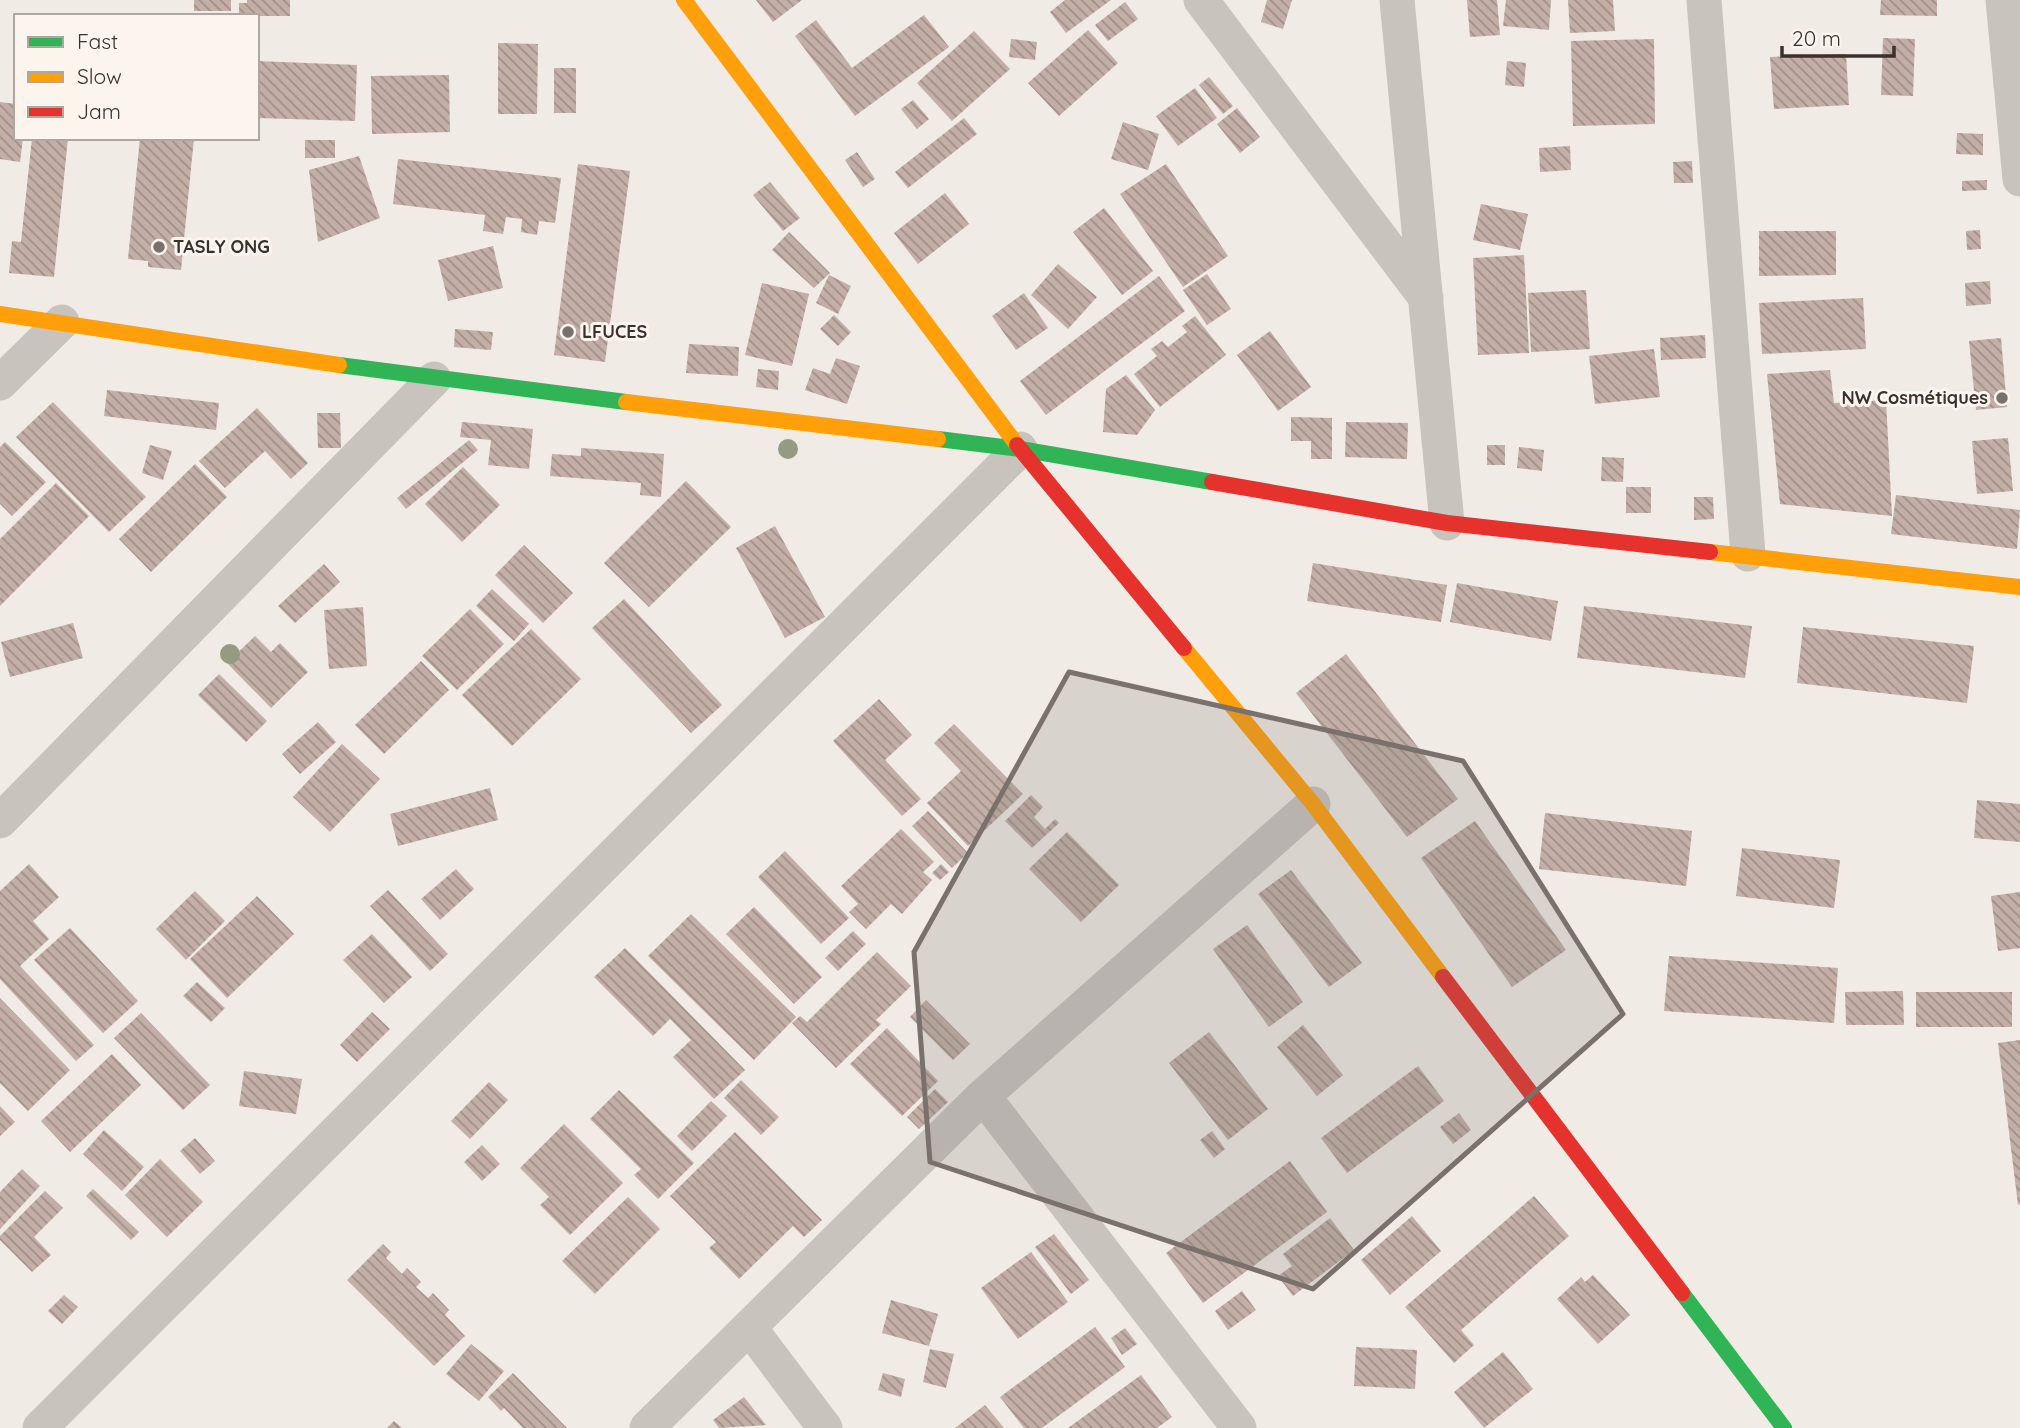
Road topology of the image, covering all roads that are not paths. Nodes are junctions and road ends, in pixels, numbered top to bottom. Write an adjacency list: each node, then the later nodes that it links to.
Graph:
1 (684, 0): 12 (street)
2 (1202, 0): 7 (street)
3 (1397, 0): 7 (street)
4 (1704, 0): 14 (street)
5 (2003, 0): 6 (street)
6 (2020, 180)
7 (1426, 298): 13 (street)
8 (0, 314): 9 (street)
9 (62, 322): 10 (street); 11 (street)
10 (434, 379): 12 (street); 17 (street)
11 (0, 383)
12 (1020, 449): 13 (street); 16 (street); 20 (street)
13 (1447, 523): 14 (street)
14 (1748, 554): 15 (street)
15 (2020, 587)
16 (1313, 804): 18 (street); 24 (street)
17 (0, 821)
18 (983, 1096): 19 (street); 23 (street)
19 (749, 1326): 21 (street); 22 (street)
20 (40, 1428)
21 (647, 1428)
22 (825, 1428)
23 (1238, 1428)
24 (1784, 1428)

